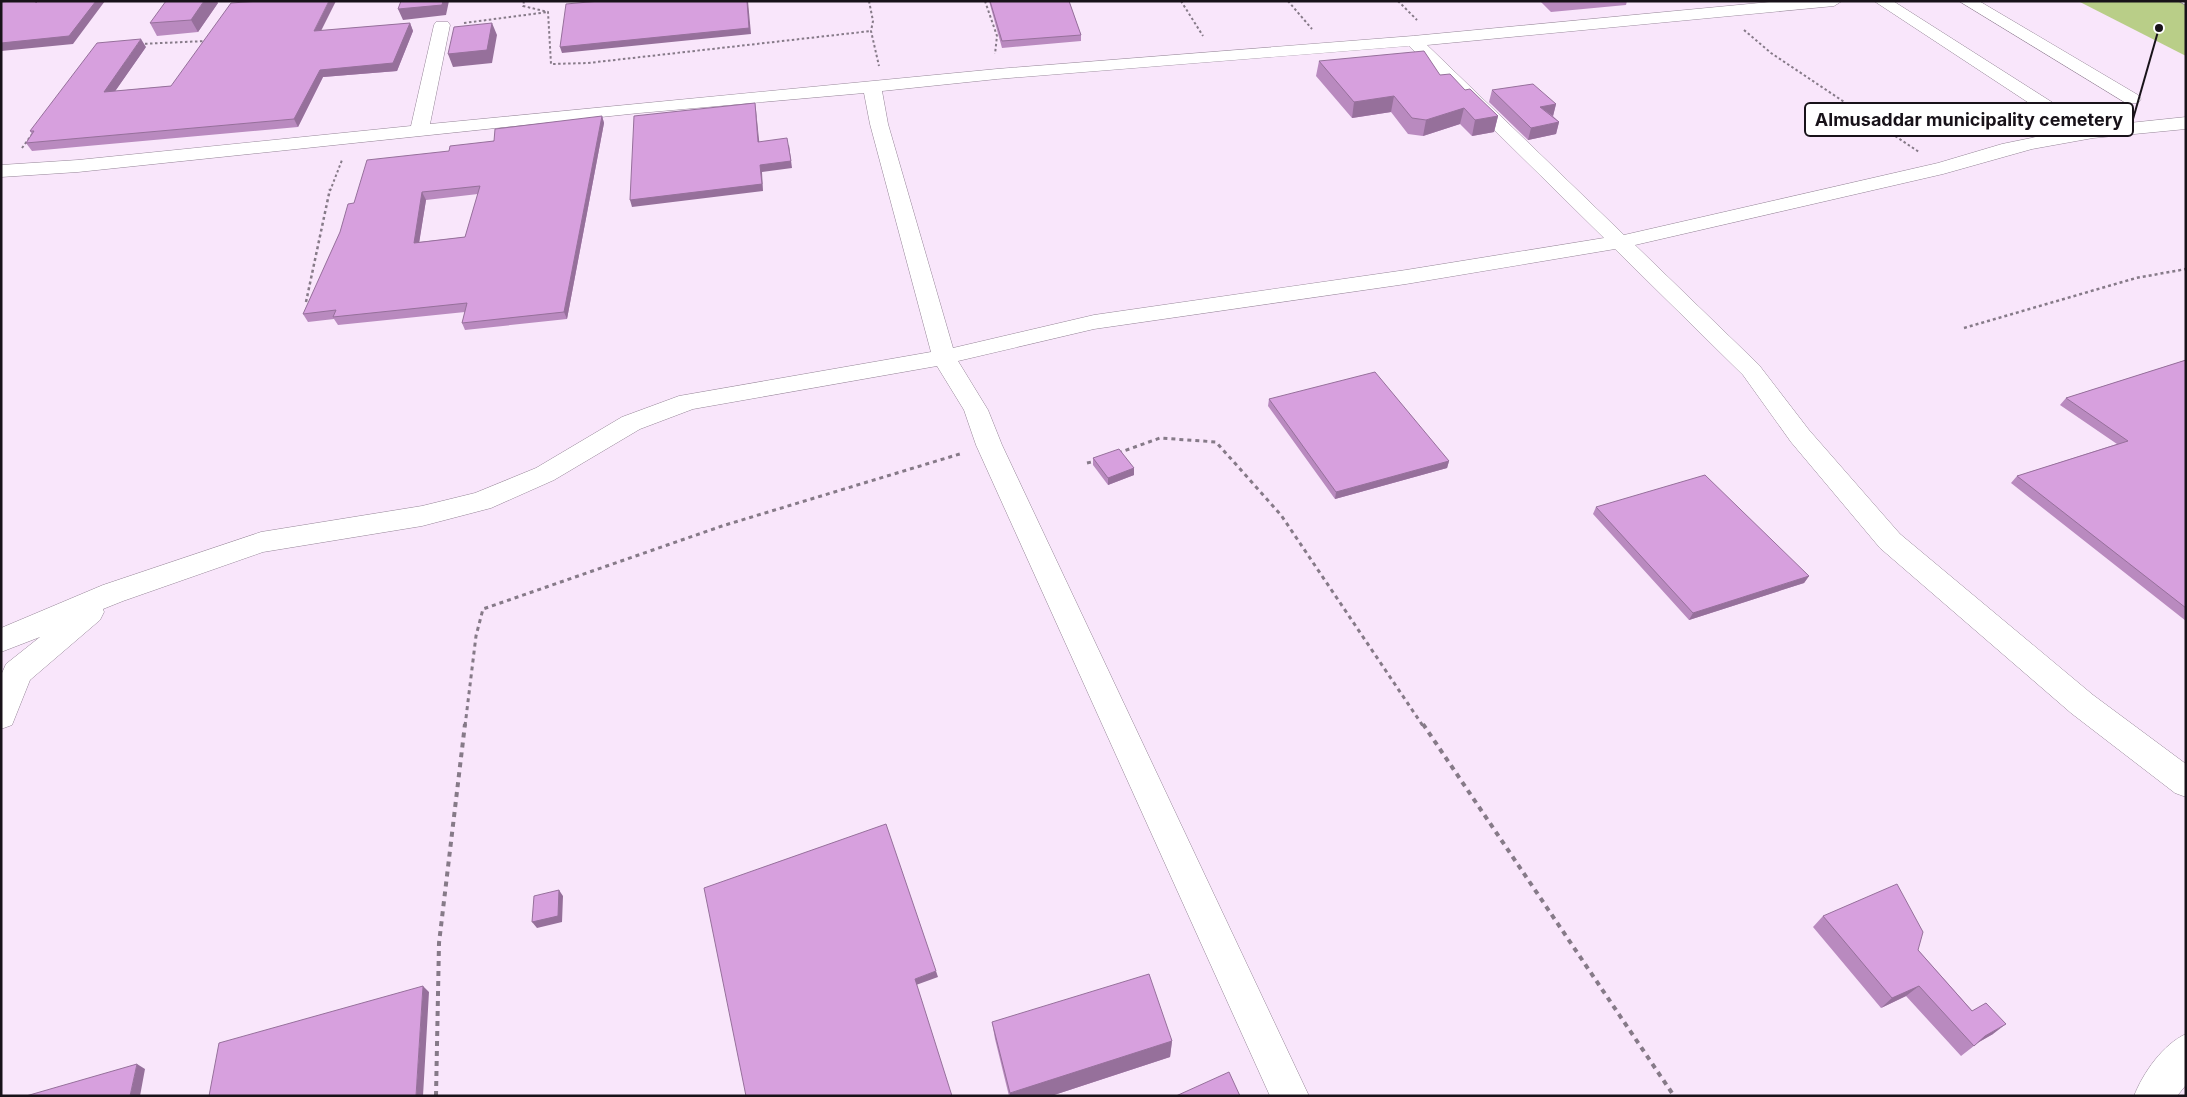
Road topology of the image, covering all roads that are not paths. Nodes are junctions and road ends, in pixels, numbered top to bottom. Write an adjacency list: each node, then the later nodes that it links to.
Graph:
1 (1834, 1): 5 (street)
2 (1882, 1): 10 (street)
3 (1968, 1): 7 (street)
4 (442, 26): 9 (street)
5 (1414, 41): 6 (street); 12 (street)
6 (878, 87): 9 (street); 13 (street)
7 (2132, 100)
8 (2186, 123): 10 (street)
9 (419, 130): 11 (street)
10 (2087, 133): 12 (street)
11 (3, 170)
12 (1619, 242): 13 (street); 17 (street)
13 (944, 357): 14 (street); 19 (street)
14 (113, 593): 15 (street); 16 (street)
15 (1, 641)
16 (1, 716)
17 (2186, 783)
18 (2186, 1053): 20 (street)
19 (1290, 1096)
20 (2153, 1096)

